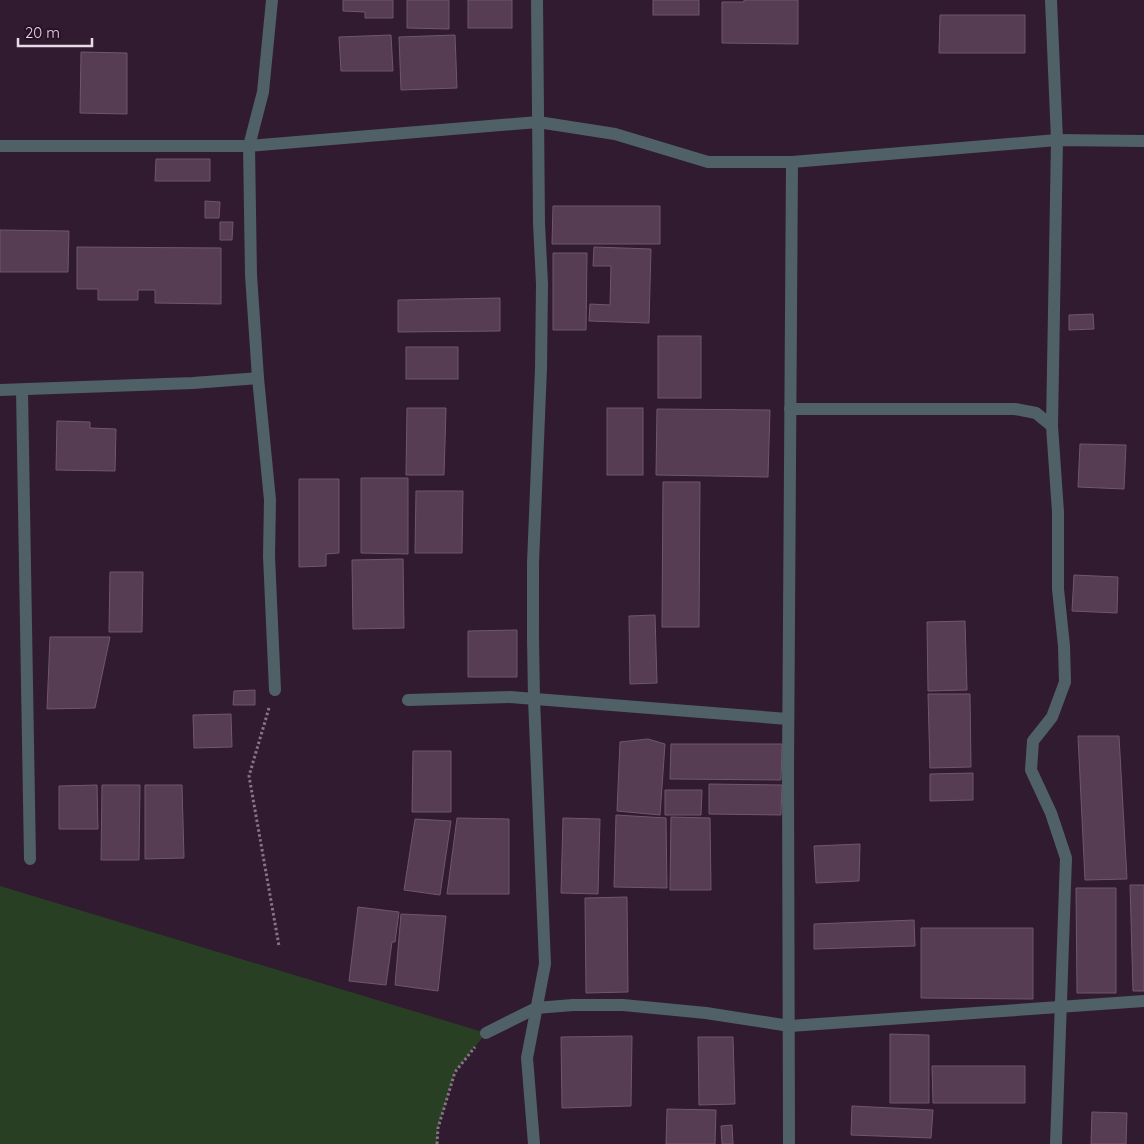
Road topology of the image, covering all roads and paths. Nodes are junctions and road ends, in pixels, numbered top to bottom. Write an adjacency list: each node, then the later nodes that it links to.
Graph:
1 (272, 0): 8 (street)
2 (536, 0): 4 (street)
3 (1051, 0): 5 (street)
4 (538, 122): 8 (street); 9 (street); 16 (street)
5 (1057, 140): 6 (street); 9 (street); 14 (street)
6 (1144, 141)
7 (0, 146): 8 (street)
8 (249, 146): 10 (street)
9 (792, 162): 13 (street)
10 (258, 378): 12 (street); 15 (street)
11 (0, 390): 12 (street)
12 (22, 390): 19 (street)
13 (790, 409): 14 (street); 18 (street)
14 (1052, 426): 23 (street)
15 (275, 690): 20 (path)
16 (534, 699): 17 (street); 18 (street); 22 (street)
17 (408, 700)
18 (788, 719): 24 (street)
19 (30, 859)
20 (279, 946)
21 (1144, 1002): 23 (street)
22 (536, 1008): 24 (street); 25 (street); 27 (street)
23 (1060, 1008): 24 (street); 29 (street)
24 (790, 1026): 28 (street)
25 (486, 1033): 26 (path)
26 (437, 1144)
27 (534, 1144)
28 (790, 1144)
29 (1056, 1144)

